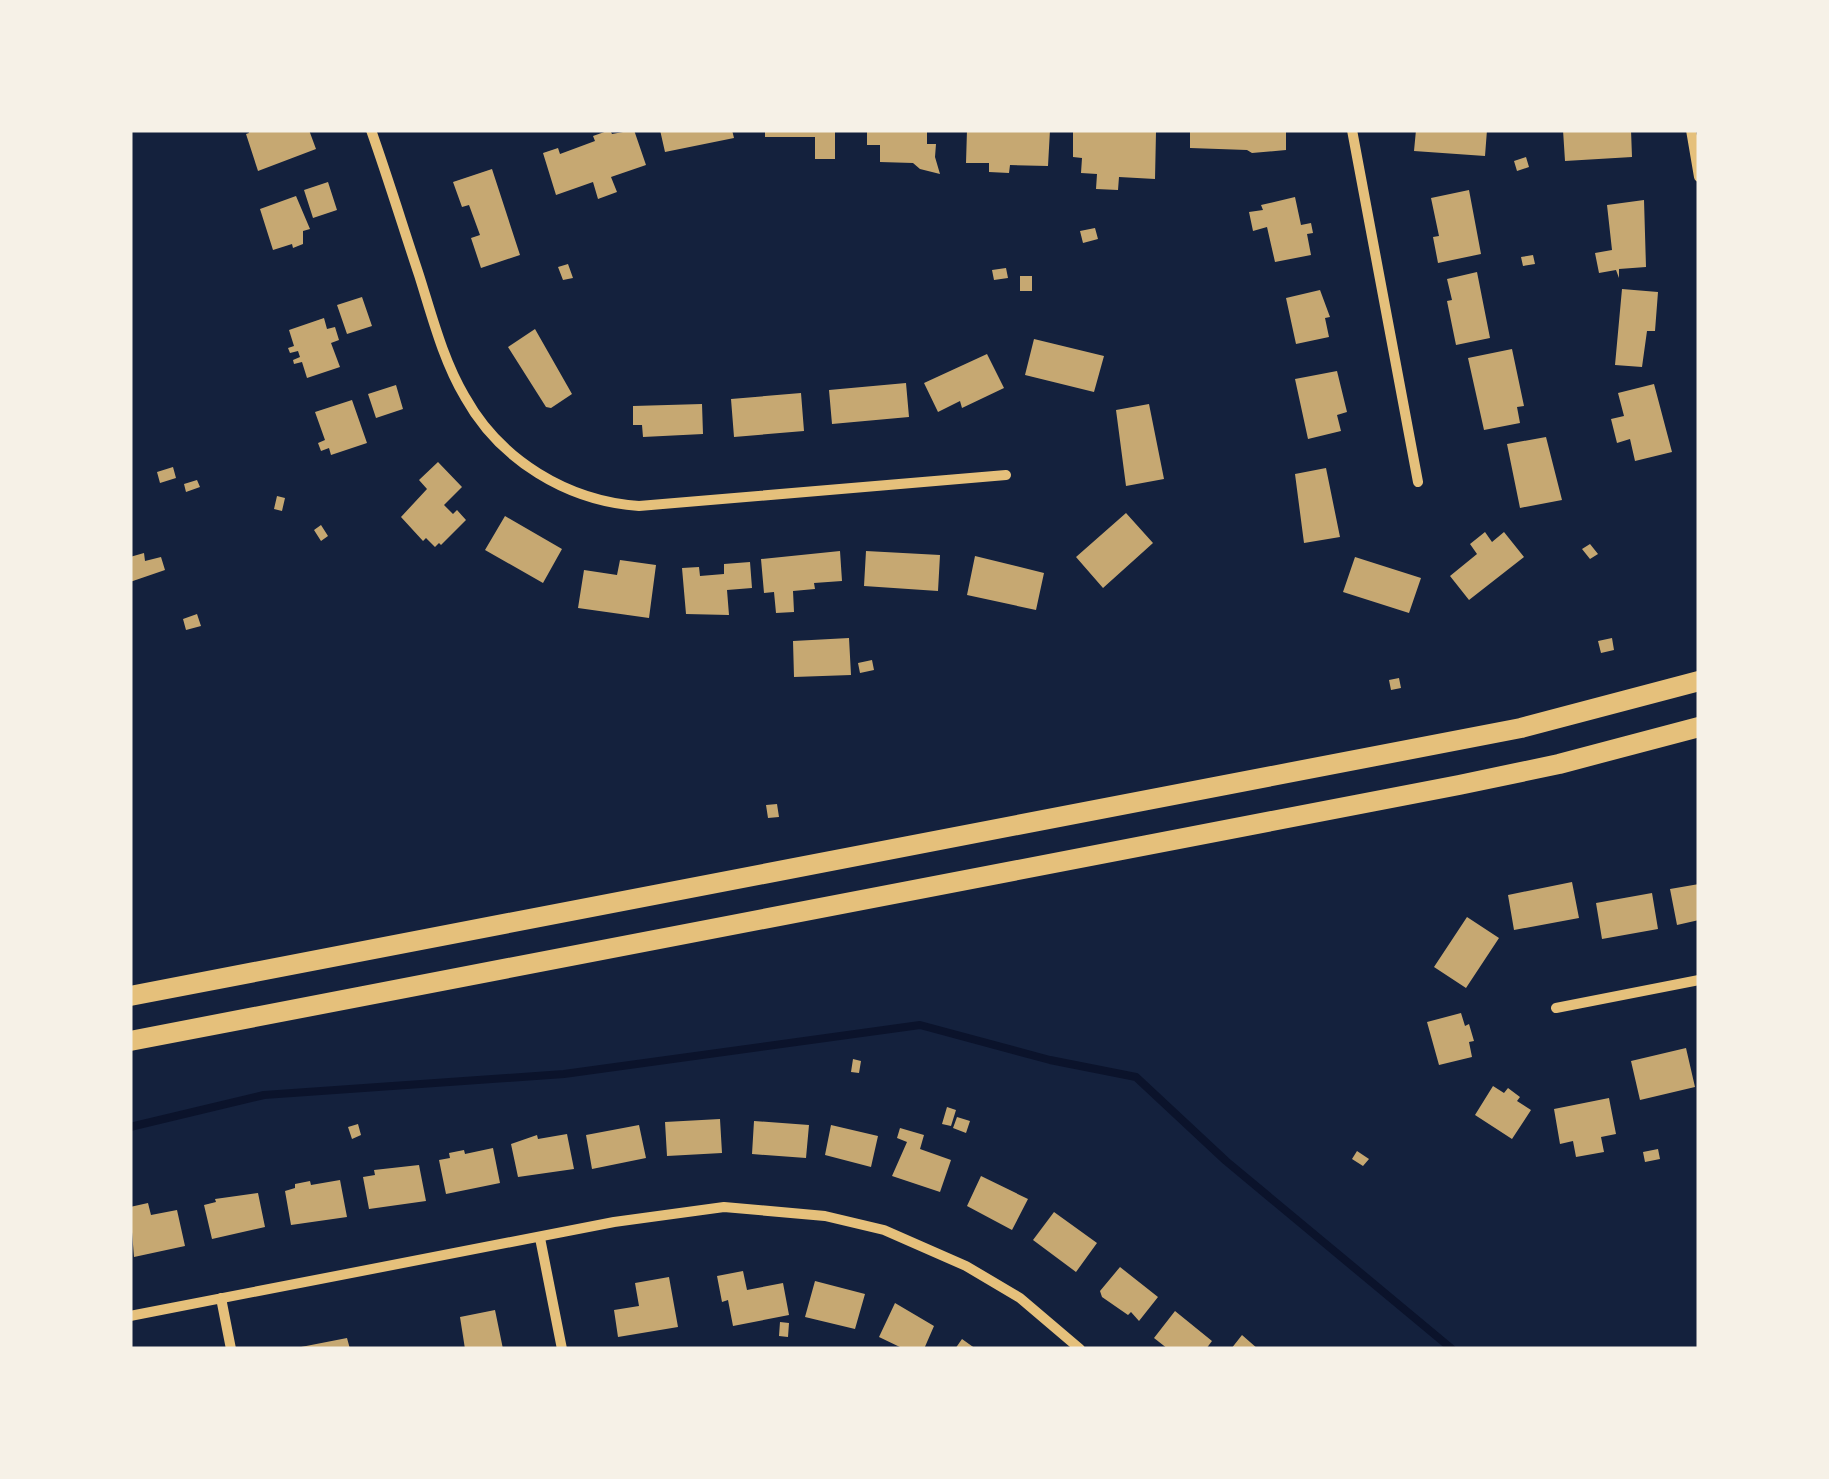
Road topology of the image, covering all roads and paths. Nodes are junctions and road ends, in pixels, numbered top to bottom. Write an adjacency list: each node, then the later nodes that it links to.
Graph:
1 (388, 130): 4 (street)
2 (1352, 130): 7 (street)
3 (1690, 130): 5 (street)
4 (372, 132): 6 (street)
5 (1699, 177)
6 (1006, 475)
7 (1418, 482)
8 (1699, 681): 11 (main road)
9 (1699, 727): 13 (main road)
10 (1699, 980): 12 (street)
11 (130, 996)
12 (1556, 1008)
13 (130, 1041)
14 (540, 1238): 15 (street); 18 (street); 19 (street)
15 (221, 1298): 16 (street); 17 (street)
16 (130, 1316)
17 (231, 1349)
18 (562, 1349)
19 (1080, 1349)

